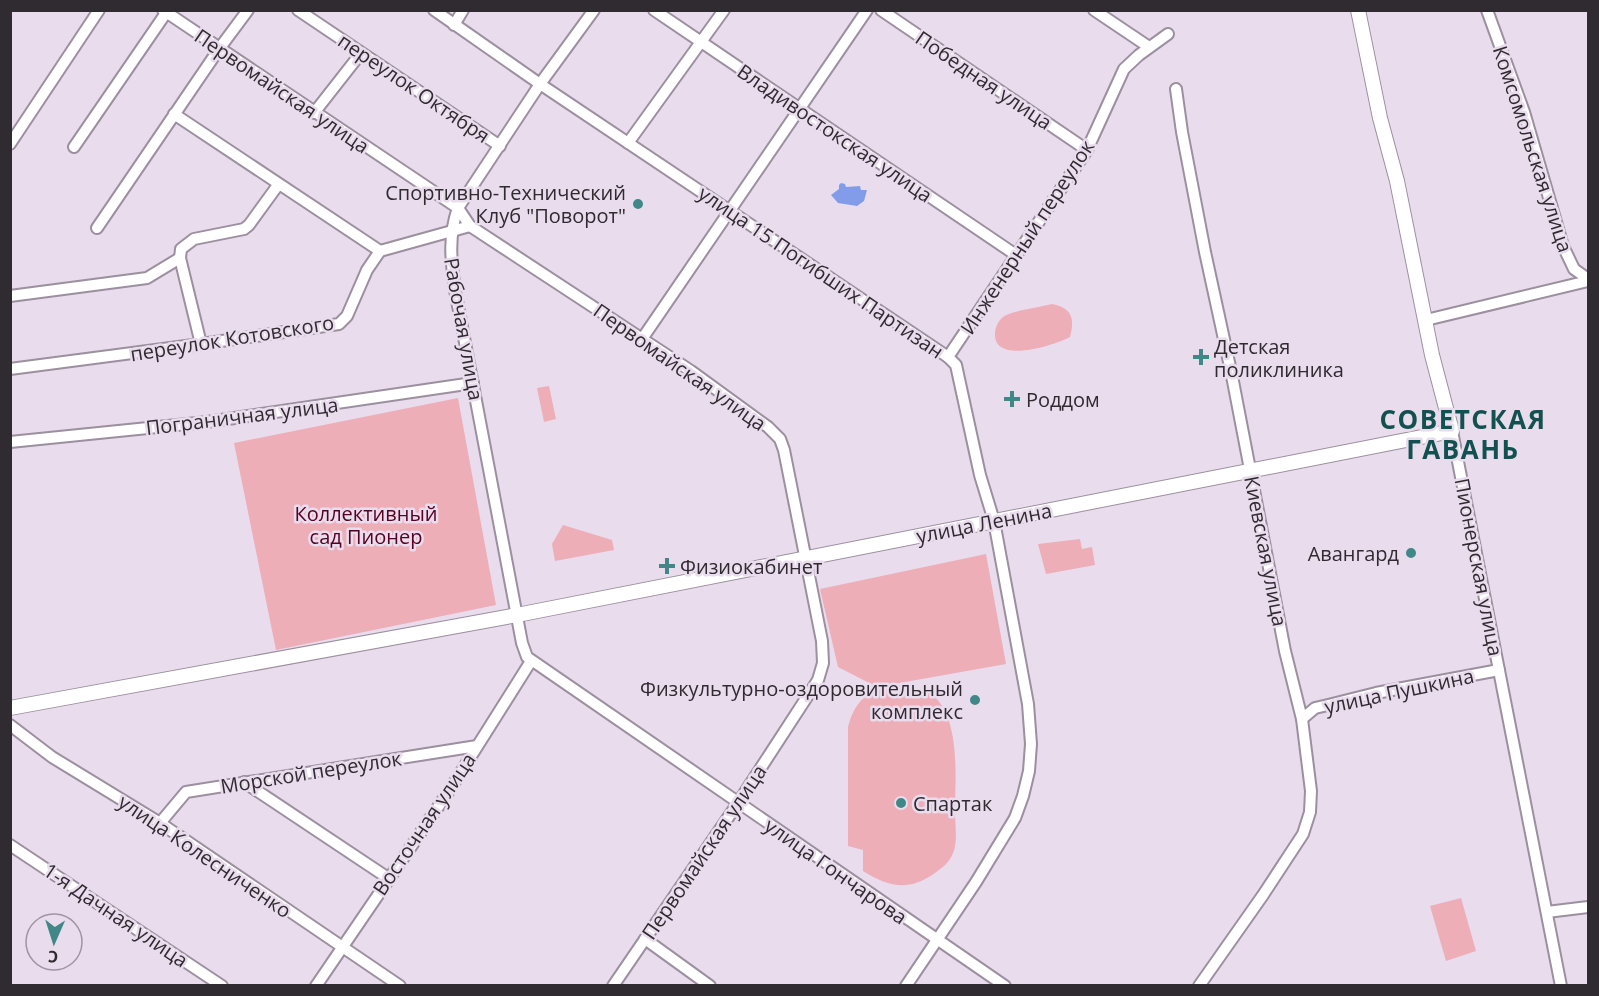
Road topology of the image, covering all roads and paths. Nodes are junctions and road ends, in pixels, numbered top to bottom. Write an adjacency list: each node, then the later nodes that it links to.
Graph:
1 (99, 10): 27 (street)
2 (248, 10): 19 (street)
3 (298, 10): 20 (street, переулок Октября)
4 (434, 10): 15 (street, улица 15 Погибших Партизан)
5 (463, 10): 15 (street)
6 (594, 10): 21 (street, Рабочая улица)
7 (654, 10): 17 (street, Владивостокская улица)
8 (724, 10): 17 (street)
9 (867, 10): 23 (street)
10 (881, 10): 30 (street, Победная улица)
11 (1094, 10): 18 (street)
12 (1358, 10): 42 (main road, Пионерская улица)
13 (1487, 10): 40 (street, Комсомольская улица)
14 (166, 11): 19 (street, Первомайская улица); 29 (street)
15 (454, 25): 21 (street, улица 15 Погибших Партизан)
16 (1168, 34): 18 (street, Инженерный переулок)
17 (701, 43): 23 (street, Владивостокская улица); 26 (street)
18 (1149, 47): 30 (street, Инженерный переулок)
19 (219, 49): 24 (street, Первомайская улица); 25 (street)
20 (361, 53): 24 (street); 28 (street, переулок Октября)
21 (540, 84): 26 (street, улица 15 Погибших Партизан); 28 (street, Рабочая улица)
22 (1176, 89): 50 (street, Киевская улица)
23 (800, 110): 33 (street); 38 (street, Владивостокская улица)
24 (314, 113): 32 (street, Первомайская улица)
25 (174, 114): 31 (street); 35 (street)
26 (628, 143): 33 (street, улица 15 Погибших Партизан)
27 (10, 144)
28 (500, 146): 32 (street, Рабочая улица)
29 (74, 147)
30 (1087, 150): 38 (street, Инженерный переулок)
31 (278, 185): 37 (street); 39 (street)
32 (458, 208): 34 (street, Первомайская улица); 36 (street, Рабочая улица)
33 (731, 211): 43 (street); 45 (street, улица 15 Погибших Партизан)
34 (470, 226): 36 (street); 43 (street, Первомайская улица)
35 (97, 228)
36 (451, 231): 37 (street); 47 (street, Рабочая улица)
37 (380, 251): 44 (street, переулок Котовского)
38 (1016, 255): 45 (street, Инженерный переулок)
39 (180, 258): 41 (street); 44 (street)
40 (1588, 280): 42 (street)
41 (10, 297)
42 (1426, 320): 48 (main road, Пионерская улица)
43 (642, 339): 52 (street, Первомайская улица)
44 (201, 344): 46 (street, переулок Котовского)
45 (948, 357): 51 (street, улица 15 Погибших Партизан)
46 (10, 369)
47 (473, 383): 49 (street, Пограничная улица); 53 (street, Рабочая улица)
48 (1452, 431): 50 (main road, улица Ленина); 55 (street, Пионерская улица)
49 (10, 442)
50 (1250, 471): 51 (main road, улица Ленина); 57 (street, Киевская улица)
51 (994, 521): 52 (main road, улица Ленина); 68 (street, улица 15 Погибших Партизан)
52 (805, 558): 53 (main road, улица Ленина); 61 (street, Первомайская улица)
53 (517, 615): 54 (street); 56 (main road, улица Ленина)
54 (531, 661): 59 (street, Восточная улица); 61 (street, улица Гончарова)
55 (1499, 670): 57 (street, улица Пушкина); 66 (street, Пионерская улица)
56 (10, 708)
57 (1302, 719): 77 (street, Киевская улица)
58 (10, 725): 62 (street, улица Колесниченко)
59 (477, 746): 60 (street, Морской переулок); 64 (street, Восточная улица)
60 (244, 782): 62 (street, Морской переулок); 64 (street)
61 (738, 803): 67 (street, Первомайская улица); 68 (street, улица Гончарова)
62 (160, 824): 69 (street, улица Колесниченко)
63 (10, 845): 70 (street, 1-я Дачная улица)
64 (388, 878): 69 (street, Восточная улица)
65 (1588, 907): 66 (street)
66 (1546, 912): 78 (street, Пионерская улица)
67 (645, 939): 73 (street, Первомайская улица); 74 (street)
68 (936, 940): 75 (street, улица 15 Погибших Партизан); 76 (street, улица Гончарова)
69 (341, 946): 71 (street, Восточная улица); 72 (street, улица Колесниченко)
70 (222, 986)
71 (316, 986)
72 (400, 986)
73 (613, 986)
74 (710, 986)
75 (906, 986)
76 (1005, 986)
77 (1199, 986)
78 (1561, 986)

